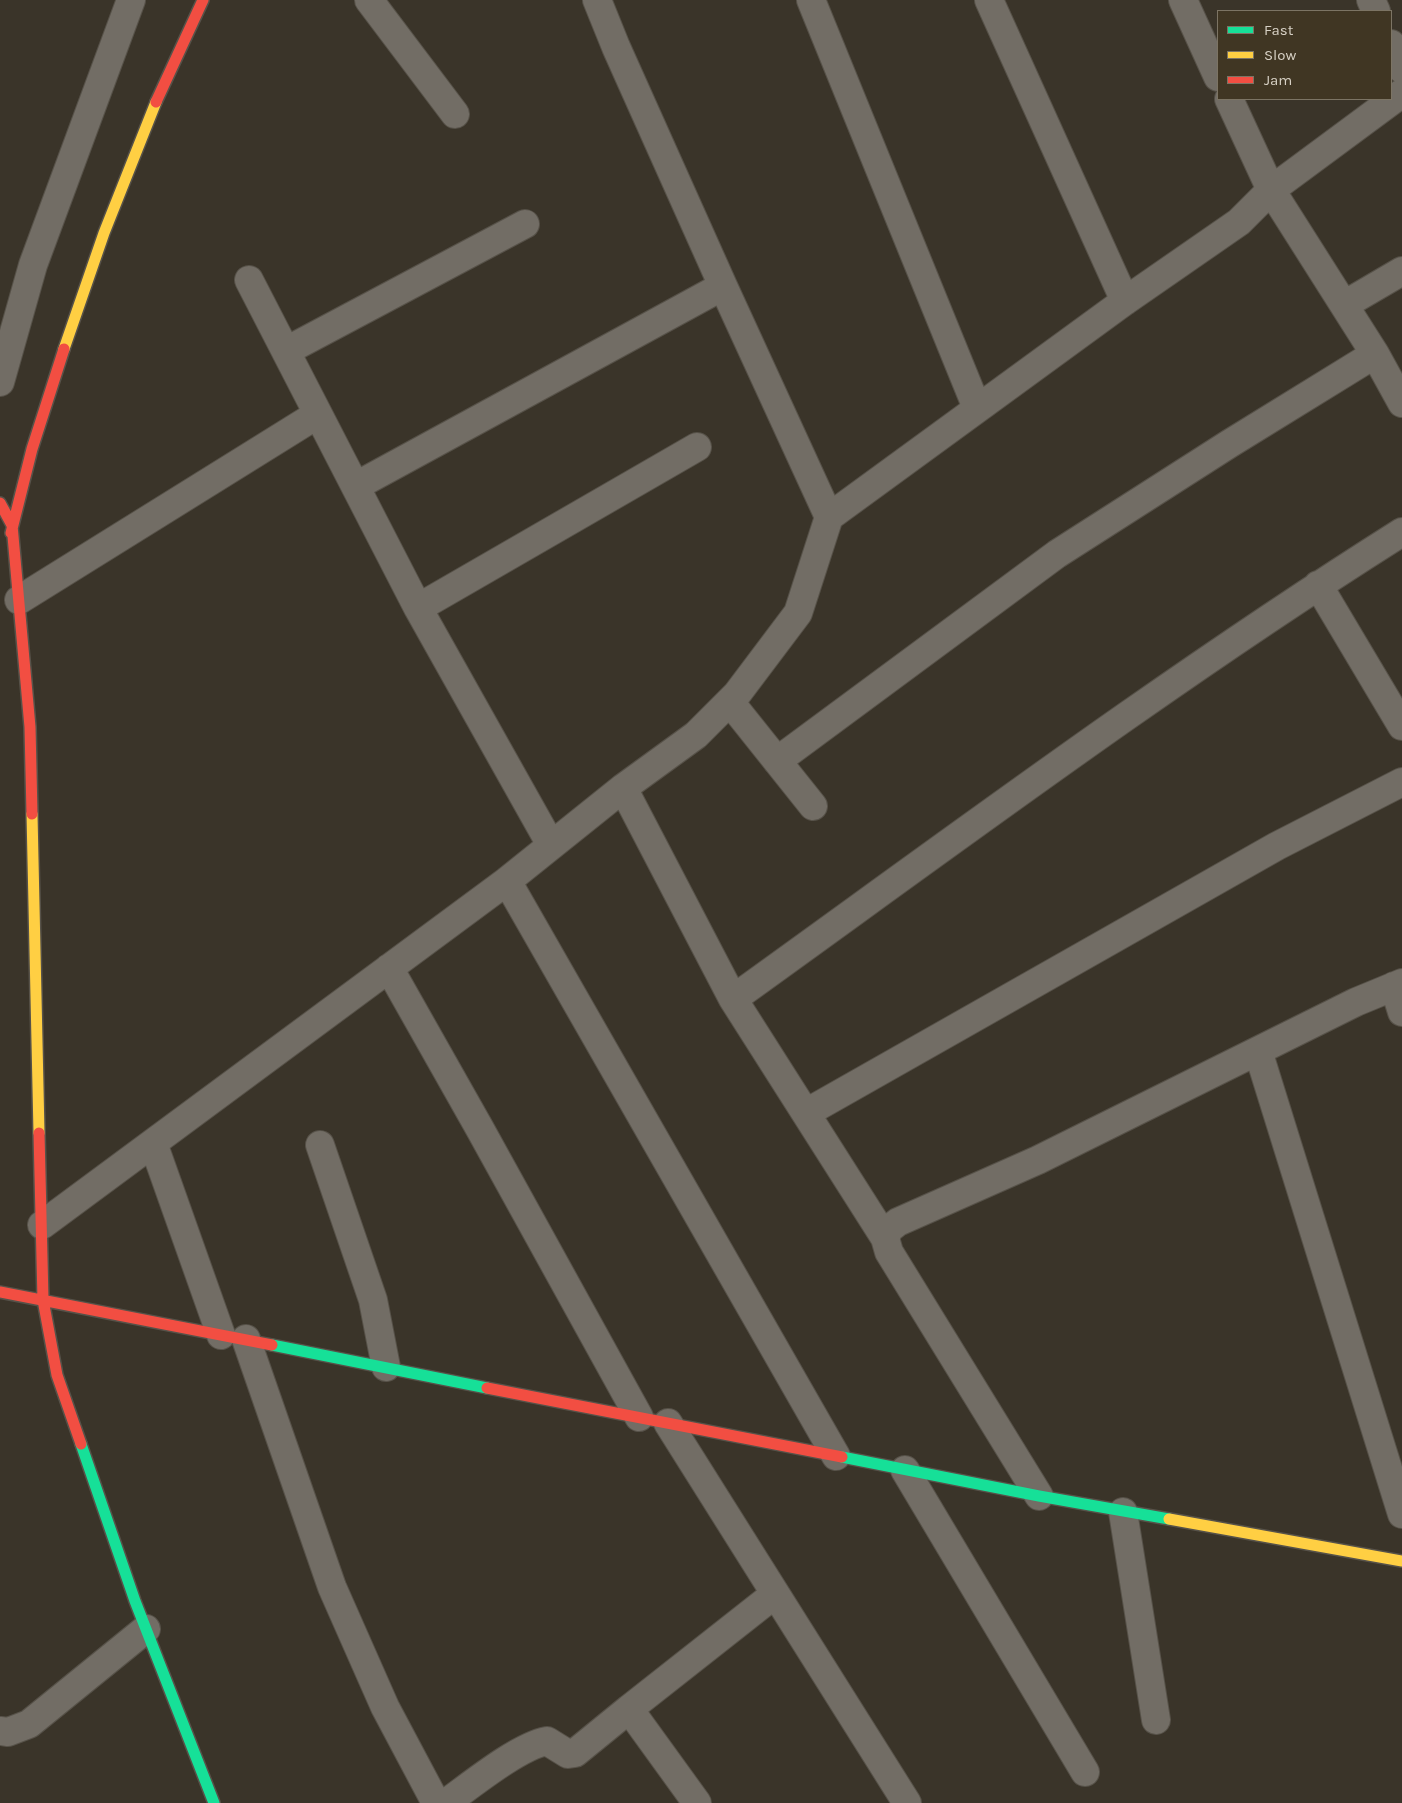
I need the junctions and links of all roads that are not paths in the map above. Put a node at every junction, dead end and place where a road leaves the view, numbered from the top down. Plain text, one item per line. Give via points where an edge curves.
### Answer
1 (131, 0) edge
2 (203, 0) edge
3 (369, 0) edge
4 (597, 0) edge
5 (811, 0) edge
6 (989, 0) edge
7 (1183, 0) edge
8 (1392, 46) edge
9 (1402, 69) edge
10 (1217, 74) edge
11 (1402, 93) edge
12 (1229, 100) edge
13 (455, 114) dead end
14 (1271, 190) junction
15 (525, 224) dead end
16 (1402, 271) edge
17 (249, 280) dead end
18 (723, 286) junction
19 (1125, 301) junction
20 (1344, 305) junction
21 (286, 351) junction
22 (1375, 354) junction
23 (0, 382) edge
24 (1402, 403) edge
25 (977, 408) junction
26 (318, 414) junction
27 (697, 447) dead end
28 (356, 486) junction
29 (0, 503) edge
30 (829, 517) junction
31 (12, 525) junction
32 (1402, 532) edge
33 (4, 564) dead end
34 (1318, 585) junction
35 (19, 600) junction
36 (418, 608) junction
37 (730, 702) junction
38 (1402, 726) edge
39 (777, 761) junction
40 (1402, 782) edge
41 (623, 788) junction
42 (813, 806) dead end
43 (551, 845) junction
44 (507, 881) junction
45 (389, 968) junction
46 (1398, 984) edge
47 (733, 999) junction
48 (1402, 1012) edge
49 (1258, 1050) junction
50 (806, 1114) junction
51 (153, 1142) junction
52 (320, 1145) dead end
53 (42, 1225) junction
54 (885, 1238) junction
55 (0, 1292) edge
56 (43, 1300) junction
57 (234, 1337) junction
58 (386, 1367) junction
59 (639, 1417) junction
60 (668, 1423) junction
61 (836, 1456) junction
62 (905, 1470) junction
63 (1039, 1496) junction
64 (1124, 1512) junction
65 (1402, 1514) edge
66 (1402, 1561) edge
67 (775, 1594) junction
68 (146, 1629) junction
69 (629, 1709) junction
70 (1156, 1720) dead end
71 (0, 1731) edge
72 (1085, 1772) dead end
73 (475, 1795) edge
74 (214, 1803) edge
75 (436, 1803) edge
76 (446, 1803) edge
77 (697, 1803) edge
78 (908, 1803) edge

1 - 23 street via 33,265
2 - 31 street via 180,46 104,232 44,406
3 - 13 street
4 - 18 street
5 - 25 street
6 - 19 street
7 - 10 street
8 - 9 street
11 - 14 street
12 - 14 street
14 - 19 street via 1239,222
14 - 20 street
15 - 21 street
16 - 20 street
17 - 21 street
18 - 28 street
18 - 30 street
19 - 25 street
20 - 22 street
21 - 26 street
22 - 24 street
22 - 39 street via 1057,554
25 - 30 street
26 - 28 street
26 - 35 street
27 - 36 street
28 - 36 street
29 - 31 street
30 - 37 street via 798,613
31 - 33 street
31 - 35 street
32 - 34 street
34 - 38 street
34 - 47 street via 1190,672
35 - 53 street via 30,727
36 - 43 street
37 - 39 street
37 - 41 street via 696,735
39 - 42 street
40 - 50 street via 1278,846
41 - 43 street
41 - 47 street
43 - 44 street
44 - 45 street
44 - 61 street
45 - 51 street
45 - 59 street
46 - 48 street
46 - 49 street
47 - 50 street
49 - 54 street via 1038,1160 898,1222 889,1228
49 - 65 street
50 - 54 street
51 - 53 street
51 - 57 street
52 - 58 street via 373,1300
53 - 56 street
54 - 63 street via 889,1252
55 - 56 street
56 - 57 street
56 - 68 street via 57,1375
57 - 58 street
57 - 75 street via 332,1587 385,1707
58 - 59 street
59 - 60 street
60 - 61 street
60 - 67 street
61 - 62 street
62 - 63 street
62 - 72 street
63 - 64 street
64 - 66 street
64 - 70 street
67 - 69 street
67 - 78 street
68 - 71 street via 29,1724 8,1732
68 - 74 street
69 - 73 street via 575,1753 568,1754 547,1742 523,1750
69 - 77 street
73 - 76 street

